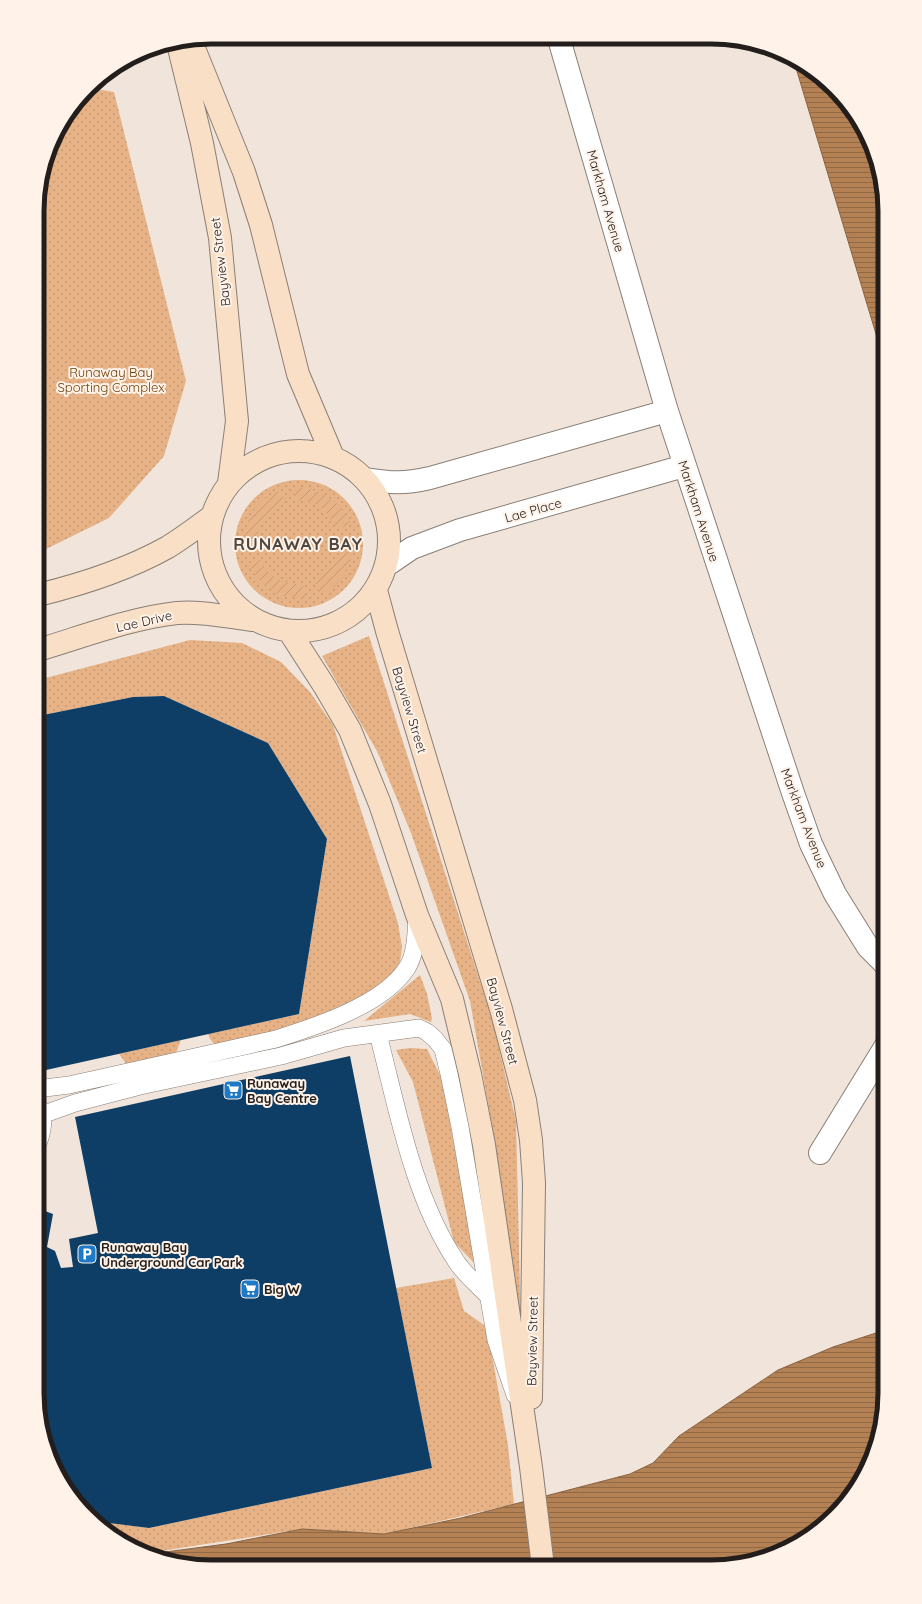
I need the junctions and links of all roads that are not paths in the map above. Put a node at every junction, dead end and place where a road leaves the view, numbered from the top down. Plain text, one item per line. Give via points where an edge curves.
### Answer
1 (560, 44) edge
2 (192, 45) edge
3 (179, 47) edge
4 (666, 411) junction
5 (333, 457) junction
6 (684, 466) junction
7 (365, 479) junction
8 (229, 483) junction
9 (211, 517) junction
10 (387, 566) junction
11 (376, 590) junction
12 (44, 593) edge
13 (253, 620) junction
14 (289, 631) junction
15 (44, 648) edge
16 (417, 915) junction
17 (878, 957) edge
18 (378, 1034) junction
19 (878, 1058) edge
20 (44, 1088) edge
21 (44, 1110) edge
22 (820, 1153) dead end
23 (489, 1297) junction
24 (523, 1418) junction
25 (531, 1467) junction
26 (542, 1560) edge

1 - 4 street, Markham Avenue
2 - 5 main road via 244,172 263,233 298,374
3 - 8 main road, Bayview Street via 202,143 220,238 236,408 235,443
4 - 6 street, Markham Avenue
4 - 7 street via 430,478 395,483
5 - 7 main road via 350,466
5 - 8 main road via 311,452 288,451 266,457 246,467
6 - 10 street, Lae Place via 447,535 412,548
6 - 17 street, Markham Avenue via 811,844 835,894 868,946
7 - 10 main road via 379,498 388,519 390,543
8 - 9 main road via 218,499
9 - 12 main road via 168,547 142,560 94,580
9 - 13 main road via 208,547 214,576 230,601
10 - 11 main road
11 - 14 main road via 360,609 338,623 314,630
11 - 25 main road, Bayview Street via 501,1009 525,1100 534,1183
13 - 14 main road via 270,628
13 - 15 main road, Lae Drive via 178,613 143,618
14 - 16 main road, Bayview Street via 350,730 380,804
16 - 20 lane via 414,945 408,967 381,994 349,1012 276,1039 69,1085
16 - 24 main road, Bayview Street via 452,999 470,1074 484,1145
18 - 21 lane via 344,1038 281,1056 140,1086
18 - 23 lane via 414,1173 436,1226 456,1262
18 - 23 lane via 419,1028 435,1039 443,1050 460,1127
19 - 22 street
23 - 24 lane via 496,1340
24 - 25 main road, Bayview Street
25 - 26 main road, Bayview Street

